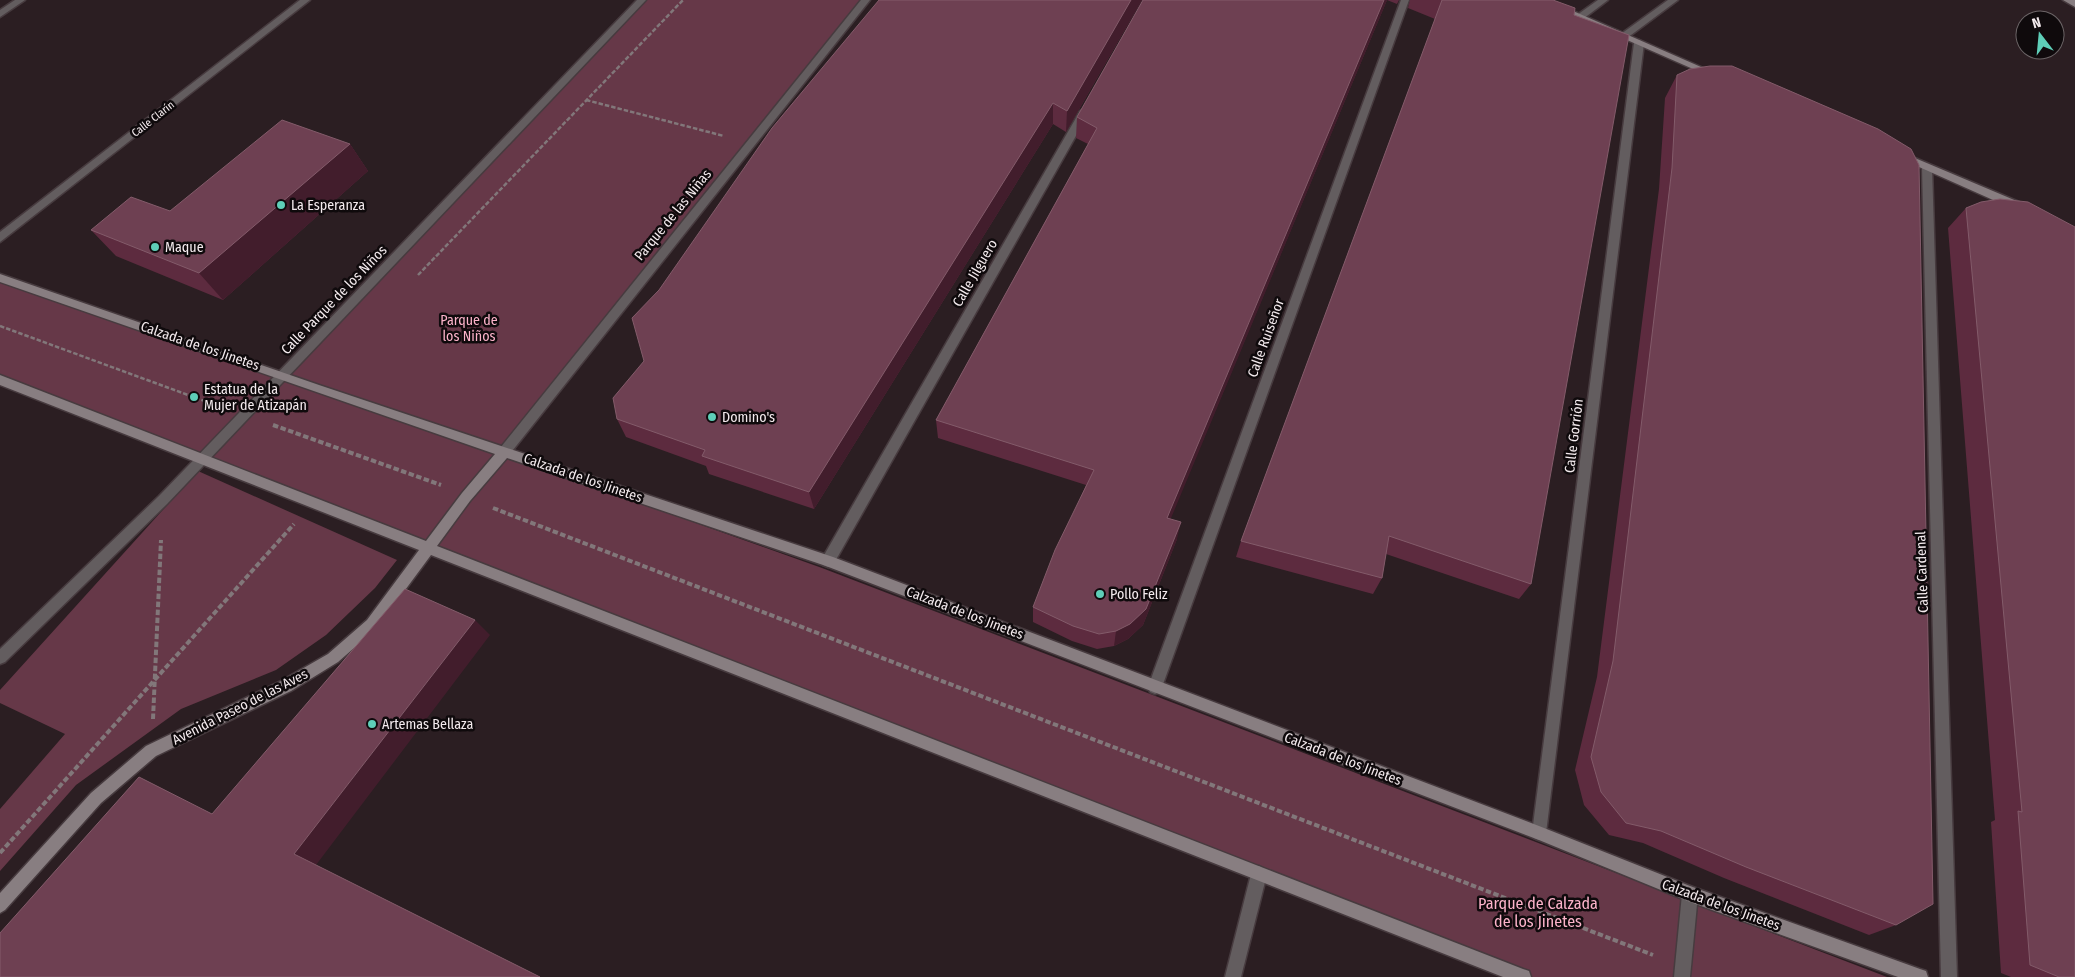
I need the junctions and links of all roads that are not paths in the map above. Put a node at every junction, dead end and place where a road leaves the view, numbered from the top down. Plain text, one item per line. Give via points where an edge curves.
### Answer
1 (21, 0) edge
2 (306, 0) edge
3 (642, 0) edge
4 (866, 0) edge
5 (1405, 0) edge
6 (1540, 0) edge
7 (1604, 0) edge
8 (1674, 0) edge
9 (2067, 0) edge
10 (2075, 4) edge
11 (0, 14) edge
12 (1580, 17) junction
13 (1624, 36) junction
14 (1639, 43) junction
15 (1720, 78) edge
16 (1089, 104) edge
17 (1891, 151) edge
18 (1927, 167) junction
19 (2022, 209) edge
20 (0, 238) edge
21 (0, 278) edge
22 (284, 375) junction
23 (0, 380) edge
24 (505, 451) junction
25 (202, 460) junction
26 (428, 548) junction
27 (828, 560) junction
28 (0, 658) edge
29 (1155, 687) junction
30 (1539, 834) junction
31 (1259, 874) junction
32 (1690, 894) junction
33 (0, 905) edge
34 (1683, 972) edge
35 (1233, 977) edge
36 (1523, 977) edge
37 (1920, 977) edge
38 (1949, 977) edge

1 - 11 street
2 - 20 street, Calle Clarín
3 - 22 street, Calle Parque de los Niños
4 - 24 street, Parque de las Niñas
5 - 29 street, Calle Ruiseñor
6 - 12 main road
7 - 12 street
8 - 13 street
9 - 10 main road
12 - 13 main road
13 - 14 main road
14 - 15 main road
14 - 30 street, Calle Gorrión
16 - 27 street, Calle Jilguero
17 - 18 main road
18 - 19 main road
18 - 38 street, Calle Cardenal
21 - 22 main road, Calzada de los Jinetes
22 - 24 main road, Calzada de los Jinetes
22 - 25 street, Calle Parque de los Niños
23 - 25 main road
24 - 26 main road, Avenida Paseo de las Aves via 466,496
24 - 27 main road, Calzada de los Jinetes
25 - 26 main road
25 - 28 street, Calle Parque de los Niños
26 - 31 main road
26 - 33 main road, Avenida Paseo de las Aves via 372,624 333,658 286,686 151,751 96,798
27 - 29 main road, Calzada de los Jinetes
29 - 30 main road, Calzada de los Jinetes
30 - 32 main road, Calzada de los Jinetes
31 - 35 street
31 - 36 main road
32 - 34 street
32 - 37 main road, Calzada de los Jinetes

